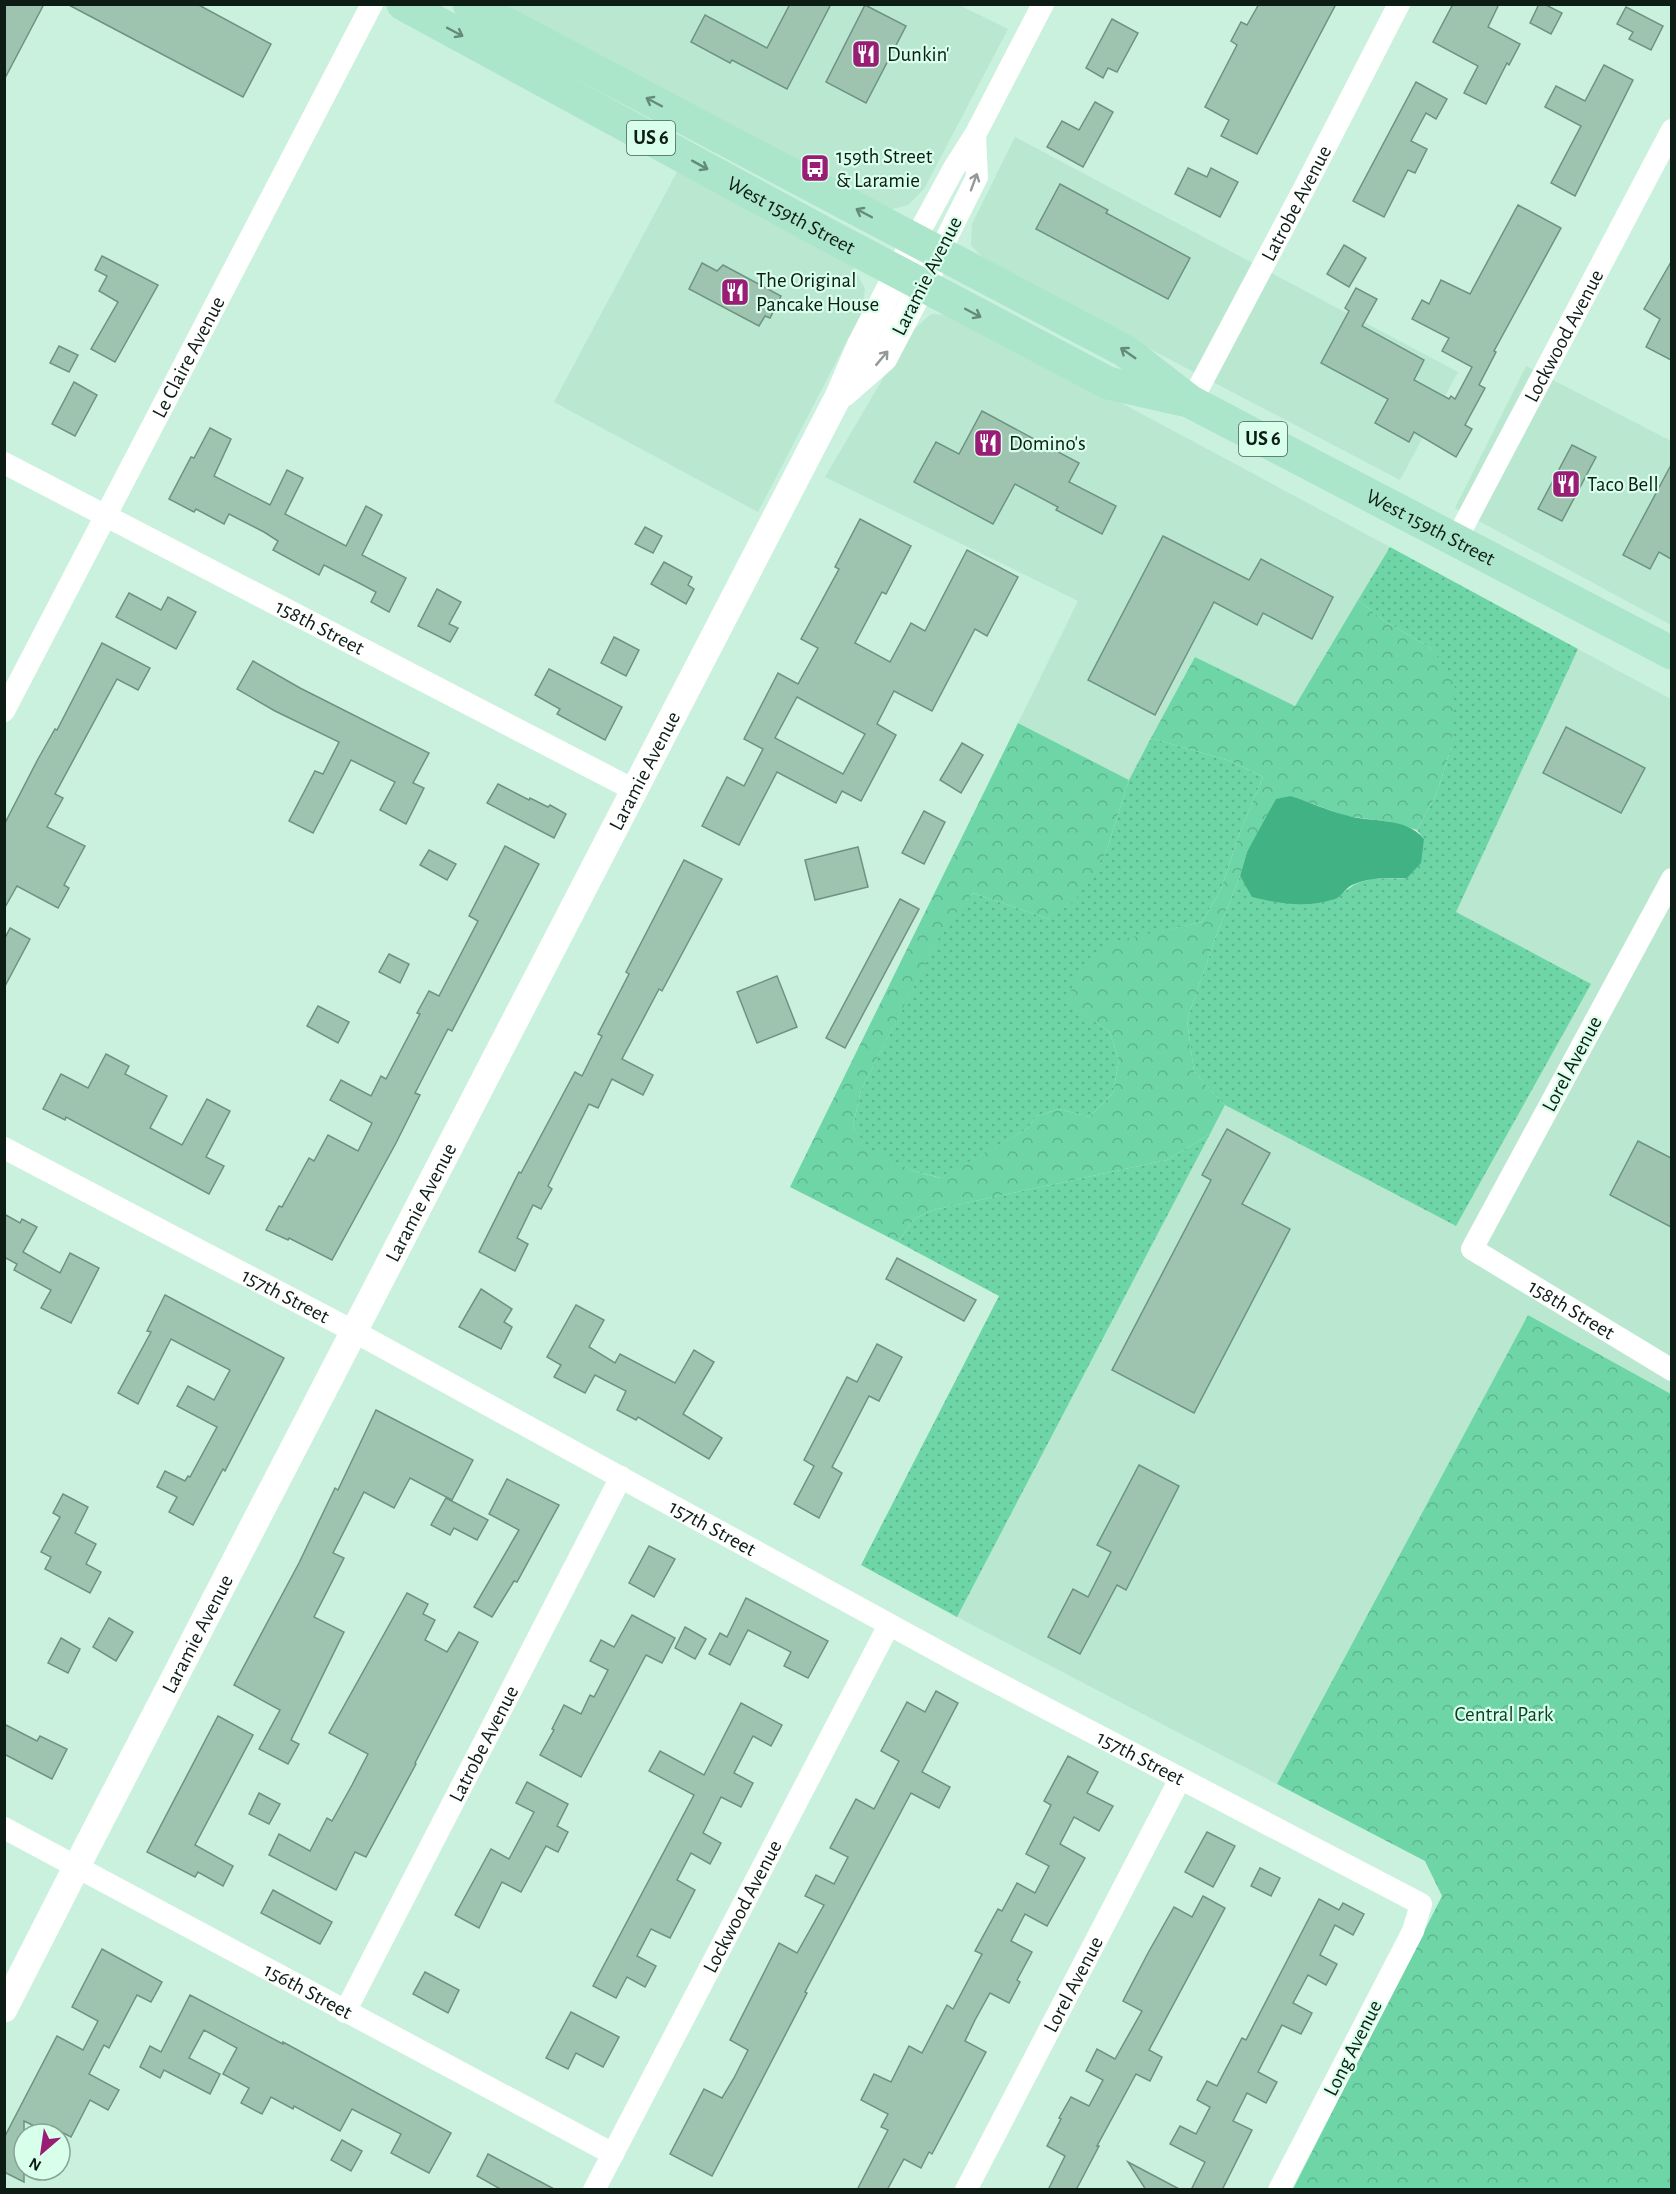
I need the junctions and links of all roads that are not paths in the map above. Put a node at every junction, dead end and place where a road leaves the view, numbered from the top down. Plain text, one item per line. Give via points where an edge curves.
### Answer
1 (372, 4) edge
2 (403, 4) edge
3 (469, 4) edge
4 (1043, 4) edge
5 (1399, 4) edge
6 (1671, 130) edge
7 (927, 246) junction
8 (910, 279) junction
9 (1191, 402) junction
10 (4, 463) edge
11 (106, 517) junction
12 (1456, 540) junction
13 (1671, 653) edge
14 (4, 711) edge
15 (634, 790) junction
16 (1671, 879) edge
17 (4, 1148) edge
18 (1472, 1249) joint
19 (355, 1332) junction
20 (1671, 1370) edge
21 (621, 1478) junction
22 (889, 1625) junction
23 (1180, 1779) junction
24 (4, 1828) edge
25 (77, 1866) junction
26 (1421, 1904) joint
27 (4, 2009) edge
28 (345, 2012) junction
29 (613, 2154) junction
30 (594, 2190) edge
31 (966, 2190) edge
32 (1279, 2190) edge

1 - 11 street, Le Claire Avenue
2 -> 8 main road, West 159th Street / US 6
7 -> 3 main road, West 159th Street / US 6
4 - 7 street, Laramie Avenue via 954,168
5 - 9 street, Latrobe Avenue
6 - 12 street, Lockwood Avenue
7 - 8 street, Laramie Avenue
9 -> 7 main road, West 159th Street / US 6 via 1125,351
8 -> 9 main road, West 159th Street / US 6 via 1108,383
8 - 15 street, Laramie Avenue via 860,346 838,397
9 - 12 main road, West 159th Street / US 6
10 - 11 street, 158th Street
11 - 14 street, Le Claire Avenue
11 - 15 street, 158th Street
12 - 13 main road, West 159th Street / US 6
15 - 19 street, Laramie Avenue
16 - 18 street, Lorel Avenue
17 - 19 street, 157th Street
18 - 20 street, 158th Street
19 - 21 street, 157th Street
19 - 25 street, Laramie Avenue
21 - 22 street, 157th Street
21 - 28 street, Latrobe Avenue
22 - 23 street, 157th Street
22 - 29 street, Lockwood Avenue
23 - 26 street, 157th Street
23 - 31 street, Lorel Avenue
24 - 25 street, 156th Street
25 - 27 street, Laramie Avenue
25 - 28 street, 156th Street
26 - 32 street, Long Avenue via 1413,1931
28 - 29 street, 156th Street
29 - 30 street, Lockwood Avenue

